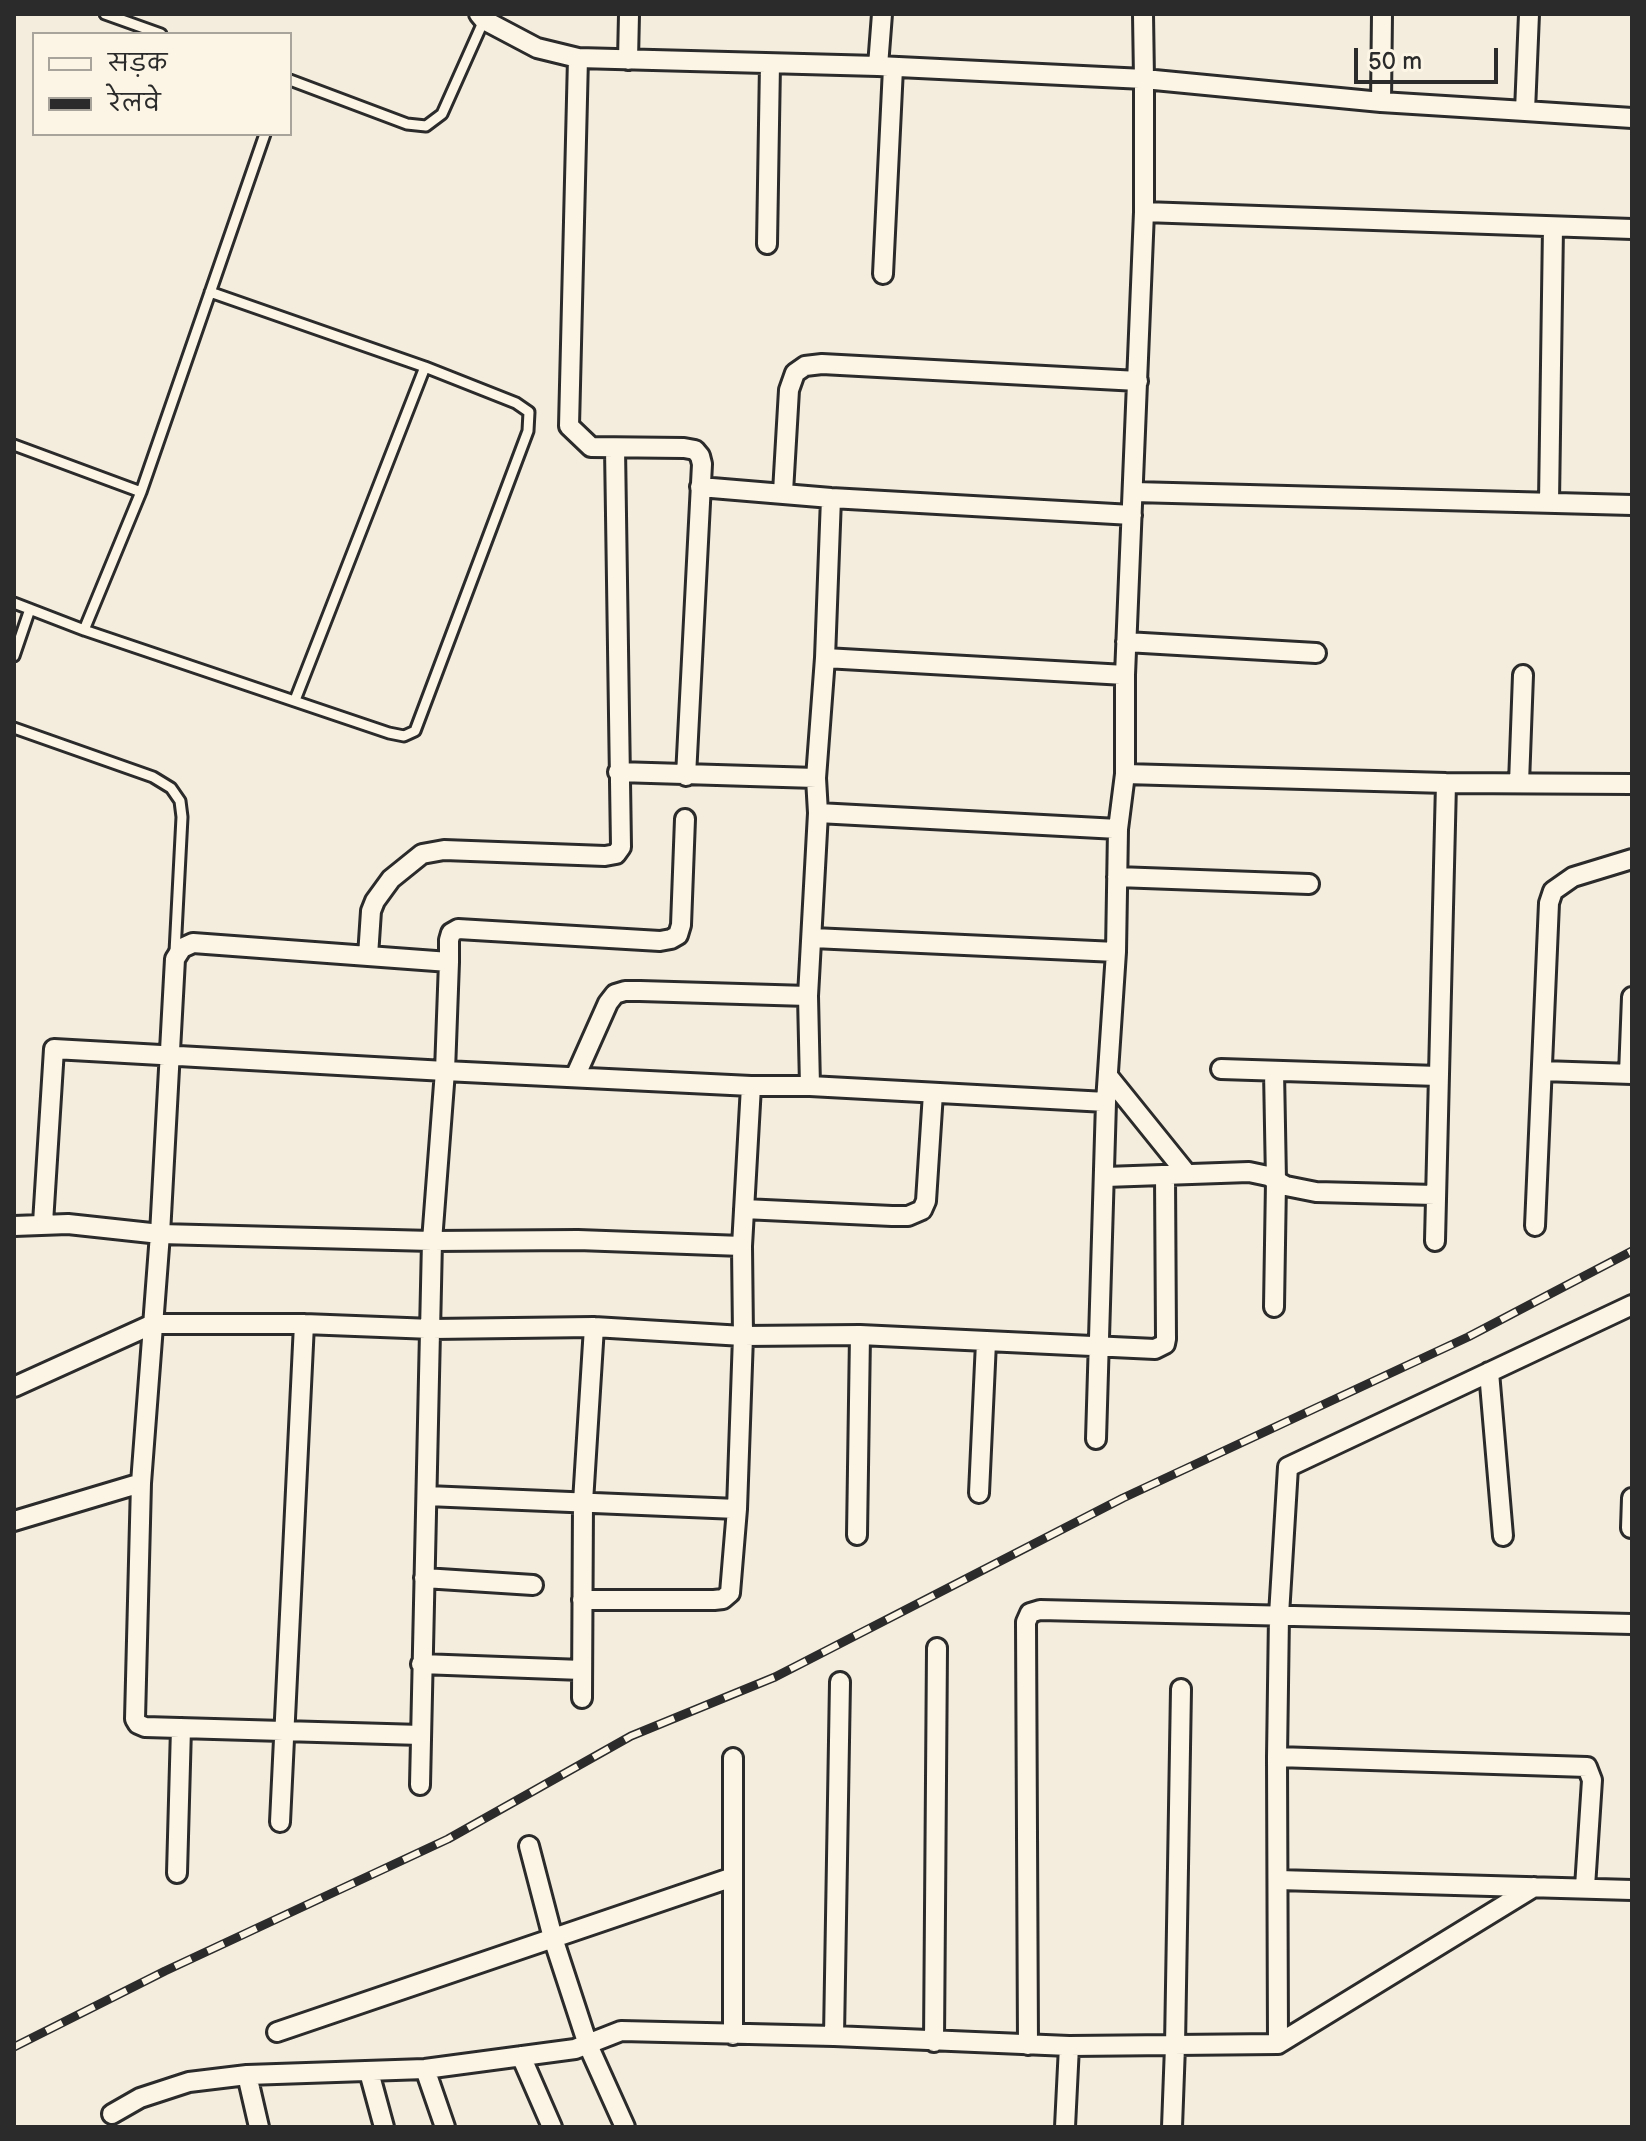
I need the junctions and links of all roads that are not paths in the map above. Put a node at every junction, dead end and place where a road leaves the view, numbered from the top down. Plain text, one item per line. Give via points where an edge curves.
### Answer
1 (105, 14) edge
2 (629, 14) edge
3 (882, 14) edge
4 (1143, 14) edge
5 (1382, 14) edge
6 (1529, 14) edge
7 (482, 17) edge
8 (155, 32) edge
9 (578, 58) junction
10 (628, 60) junction
11 (770, 64) junction
12 (886, 67) junction
13 (1144, 79) junction
14 (292, 81) edge
15 (1381, 102) junction
16 (1525, 111) junction
17 (1632, 118) edge
18 (264, 136) edge
19 (1144, 212) junction
20 (1553, 227) junction
21 (1632, 229) edge
22 (767, 244) dead end
23 (883, 274) dead end
24 (210, 292) junction
25 (425, 367) junction
26 (1138, 381) junction
27 (14, 445) edge
28 (615, 448) junction
29 (700, 487) junction
30 (141, 492) junction
31 (783, 492) junction
32 (1134, 492) junction
33 (831, 498) junction
34 (1549, 502) junction
35 (1632, 505) edge
36 (1132, 515) junction
37 (14, 603) edge
38 (30, 609) junction
39 (84, 630) junction
40 (1126, 642) junction
41 (1316, 653) dead end
42 (14, 656) edge
43 (825, 658) junction
44 (1125, 675) junction
45 (1523, 675) dead end
46 (295, 700) junction
47 (14, 728) edge
48 (618, 772) junction
49 (1125, 774) junction
50 (686, 776) junction
51 (816, 778) junction
52 (1446, 783) junction
53 (1519, 783) junction
54 (1632, 784) edge
55 (818, 813) junction
56 (685, 819) dead end
57 (1118, 829) junction
58 (1632, 859) edge
59 (1117, 877) junction
60 (1309, 884) dead end
61 (813, 938) junction
62 (1116, 952) junction
63 (368, 956) junction
64 (175, 959) junction
65 (449, 962) junction
66 (808, 996) junction
67 (1632, 997) edge
68 (168, 1055) junction
69 (1221, 1069) dead end
70 (445, 1071) junction
71 (1274, 1071) junction
72 (1542, 1071) junction
73 (1630, 1074) edge
74 (1108, 1076) junction
75 (1438, 1076) junction
76 (575, 1077) junction
77 (751, 1086) junction
78 (810, 1086) junction
79 (933, 1093) junction
80 (1106, 1102) junction
81 (1187, 1174) junction
82 (1165, 1175) junction
83 (1105, 1177) junction
84 (1276, 1181) junction
85 (1435, 1195) junction
86 (744, 1209) junction
87 (43, 1223) junction
88 (14, 1226) edge
89 (1535, 1226) dead end
90 (160, 1234) junction
91 (432, 1241) junction
92 (1435, 1241) dead end
93 (742, 1246) junction
94 (1632, 1305) edge
95 (1274, 1307) dead end
96 (153, 1324) junction
97 (304, 1324) junction
98 (594, 1327) junction
99 (432, 1329) junction
100 (860, 1335) junction
101 (743, 1336) junction
102 (986, 1342) junction
103 (1097, 1346) junction
104 (1489, 1372) junction
105 (14, 1387) edge
106 (1096, 1439) dead end
107 (141, 1483) junction
108 (979, 1493) dead end
109 (427, 1496) junction
110 (1632, 1498) edge
111 (583, 1502) junction
112 (737, 1509) junction
113 (14, 1521) edge
114 (1631, 1528) edge
115 (857, 1535) dead end
116 (1503, 1536) dead end
117 (424, 1578) junction
118 (533, 1585) dead end
119 (582, 1600) junction
120 (1279, 1615) junction
121 (1632, 1624) edge
122 (937, 1648) dead end
123 (421, 1664) junction
124 (582, 1670) junction
125 (840, 1682) dead end
126 (1181, 1689) dead end
127 (582, 1698) dead end
128 (181, 1728) junction
129 (284, 1731) junction
130 (421, 1735) junction
131 (1277, 1757) junction
132 (733, 1758) dead end
133 (420, 1785) dead end
134 (280, 1822) dead end
135 (529, 1846) dead end
136 (177, 1873) dead end
137 (733, 1877) junction
138 (1278, 1880) junction
139 (1534, 1887) junction
140 (1585, 1887) junction
141 (1632, 1890) edge
142 (553, 1938) junction
143 (277, 2032) dead end
144 (733, 2035) junction
145 (834, 2036) junction
146 (934, 2042) junction
147 (1278, 2044) junction
148 (588, 2045) junction
149 (1028, 2045) junction
150 (1069, 2046) junction
151 (1175, 2046) junction
152 (521, 2056) junction
153 (425, 2069) junction
154 (369, 2072) junction
155 (247, 2075) junction
156 (112, 2114) dead end
157 (259, 2127) edge
158 (384, 2127) edge
159 (445, 2127) edge
160 (552, 2127) edge
161 (625, 2127) edge
162 (1065, 2127) edge
163 (1172, 2127) edge

1 - 8 lane
2 - 10 street
3 - 12 street
4 - 13 street
5 - 15 street
6 - 16 street
7 - 9 street via 537,48
7 - 14 lane via 442,114 426,126 407,124
9 - 10 street
9 - 28 street via 569,426 591,447
10 - 11 street
11 - 12 street
11 - 22 street
12 - 13 street
12 - 23 street
13 - 15 street
13 - 19 street
15 - 16 street
16 - 17 street
18 - 24 lane
19 - 20 street
19 - 26 street
20 - 21 street
20 - 34 street
24 - 25 lane
24 - 30 lane
25 - 46 lane
25 - 46 lane via 516,403 529,412 530,422 419,723 404,736
26 - 31 street via 805,366 795,373 789,390
26 - 32 street
27 - 30 lane
28 - 29 street via 695,450 702,464
28 - 48 street
29 - 31 street
29 - 50 street
30 - 39 lane
31 - 33 street
32 - 34 street
32 - 36 street
33 - 36 street
33 - 43 street
34 - 35 street
36 - 40 street
37 - 38 lane
38 - 39 lane
38 - 42 lane
39 - 46 lane
40 - 41 street
40 - 44 street
43 - 44 street
43 - 51 street
44 - 49 street
45 - 53 street
47 - 64 lane via 171,788 182,817
48 - 50 street
48 - 63 street via 622,839 616,854 422,854 391,879 375,901
49 - 52 street
49 - 57 street
50 - 51 street
51 - 55 street
52 - 53 street
52 - 75 street
53 - 54 street
55 - 57 street
55 - 61 street
56 - 65 street via 678,935 660,941 458,929 449,940
57 - 59 street
58 - 72 street via 1573,877 1553,891
59 - 60 street
59 - 62 street
61 - 62 street
61 - 66 street
62 - 74 street
63 - 64 street via 193,943
63 - 65 street
64 - 68 street
65 - 70 street
66 - 76 street via 615,994
66 - 78 street
67 - 73 street
68 - 70 street
68 - 87 street via 54,1049
68 - 90 street
69 - 71 street
70 - 76 street
70 - 91 street
71 - 75 street
71 - 84 street
72 - 73 street
72 - 89 street
74 - 80 street
74 - 81 street
75 - 85 street
76 - 77 street
77 - 78 street
77 - 86 street
78 - 79 street
79 - 80 street
79 - 86 street via 922,1210 892,1216
80 - 83 street
81 - 82 street
81 - 84 street via 1249,1172
82 - 83 street
82 - 103 street via 1165,1344 1155,1349
83 - 103 street
84 - 85 street via 1301,1191
84 - 95 street
85 - 92 street
86 - 93 street
87 - 88 street
87 - 90 street
90 - 91 street
90 - 96 street
91 - 93 street
91 - 99 street
93 - 101 street
94 - 104 street
96 - 97 street
96 - 105 street
96 - 107 street
97 - 99 street
97 - 129 street
98 - 99 street
98 - 101 street
98 - 111 street
99 - 109 street
100 - 101 street
100 - 102 street
100 - 115 street
101 - 112 street
102 - 103 street
102 - 108 street
103 - 106 street
104 - 116 street
104 - 120 street via 1288,1467
107 - 113 street
107 - 128 street via 135,1719 145,1727
109 - 111 street
109 - 117 street
110 - 114 street
111 - 112 street
111 - 119 street
112 - 119 street via 732,1583 723,1599
117 - 118 street
117 - 123 street
119 - 124 street
120 - 121 street
120 - 131 street
120 - 149 street via 1030,1613
122 - 146 street
123 - 124 street
123 - 130 street
124 - 127 street
125 - 145 street
126 - 151 street
128 - 129 street
128 - 136 street
129 - 130 street
129 - 134 street
130 - 133 street
131 - 138 street
131 - 140 street via 1587,1767 1592,1780
132 - 137 street
135 - 142 street
137 - 142 street
137 - 144 street
138 - 139 street
138 - 147 street
139 - 140 street
139 - 147 street
140 - 141 street
142 - 143 street
142 - 148 street
144 - 145 street
144 - 148 street via 621,2031
145 - 146 street
146 - 149 street
147 - 151 street
148 - 152 street
148 - 161 street
149 - 150 street
150 - 151 street
150 - 162 street
151 - 163 street
152 - 153 street
152 - 160 street
153 - 154 street
153 - 159 street
154 - 155 street
154 - 158 street
155 - 156 street via 189,2082 140,2098
155 - 157 street

